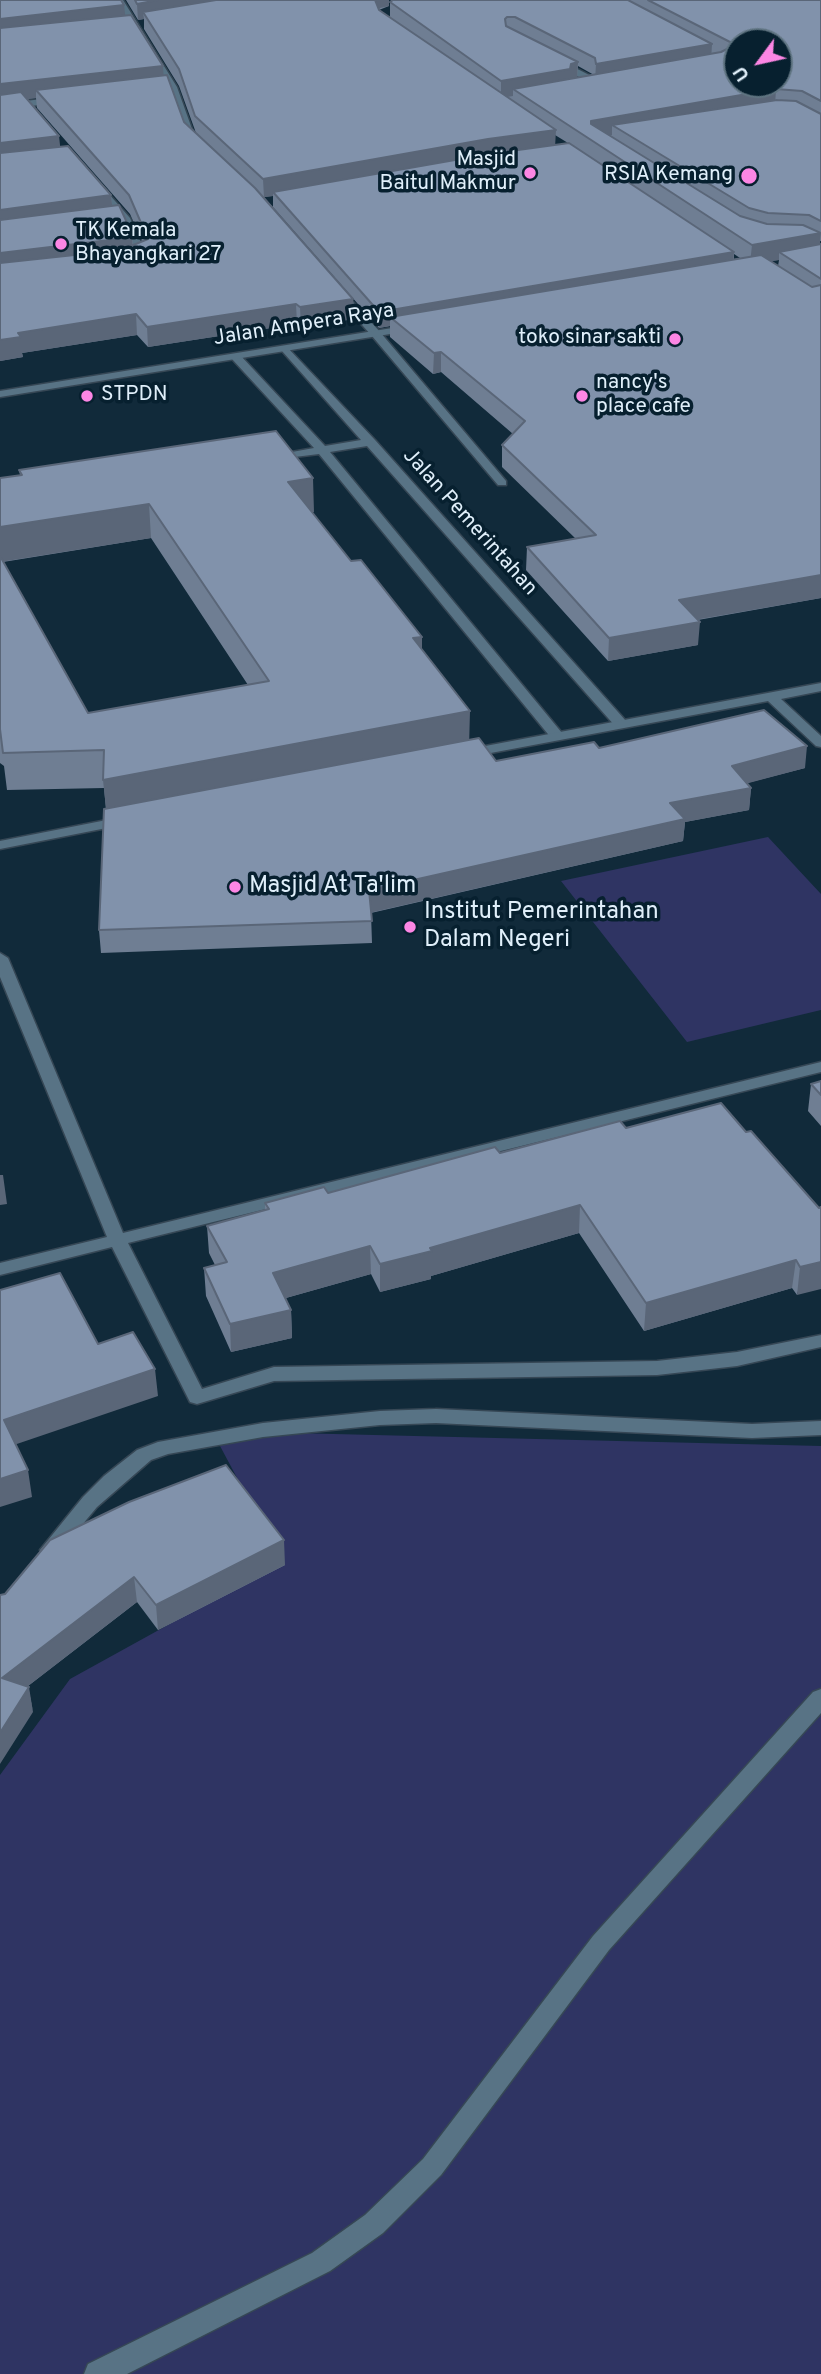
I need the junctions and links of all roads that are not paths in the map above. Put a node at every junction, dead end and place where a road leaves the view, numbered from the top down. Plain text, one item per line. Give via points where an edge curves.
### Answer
1 (119, 0) edge
2 (147, 24) edge
3 (132, 29) junction
4 (544, 55) edge
5 (593, 88) edge
6 (67, 99) edge
7 (26, 104) junction
8 (0, 107) edge
9 (34, 113) edge
10 (200, 148) edge
11 (90, 178) edge
12 (125, 218) junction
13 (113, 219) edge
14 (122, 264) edge
15 (332, 284) edge
16 (428, 326) edge
17 (376, 334) junction
18 (286, 349) junction
19 (236, 357) junction
20 (0, 394) edge
21 (371, 442) junction
22 (323, 451) junction
23 (259, 461) edge
24 (502, 483) dead end
25 (821, 687) edge
26 (771, 697) junction
27 (621, 724) junction
28 (557, 736) junction
29 (821, 743) edge
30 (447, 758) edge
31 (135, 818) edge
32 (0, 845) edge
33 (0, 958) edge
34 (821, 1067) edge
35 (118, 1241) junction
36 (0, 1269) edge
37 (821, 1341) edge
38 (821, 1428) edge
39 (35, 1569) edge
40 (821, 1698) edge
41 (98, 2374) edge

1 - 3 street
2 - 3 street
3 - 10 street
4 - 5 street via 590,79 565,90
6 - 7 street
7 - 8 street
7 - 9 street
11 - 12 street
12 - 13 street
12 - 14 street via 142,256
15 - 17 street
16 - 17 street, Jalan Ampera Raya
17 - 18 street, Jalan Ampera Raya
17 - 24 street
18 - 19 street, Jalan Ampera Raya
18 - 21 street, Jalan Pemerintahan
19 - 20 street, Jalan Ampera Raya
19 - 22 street
21 - 22 street
21 - 27 street, Jalan Pemerintahan
22 - 23 street
22 - 28 street
25 - 26 street
26 - 27 street
26 - 29 street
27 - 28 street
28 - 30 street
31 - 32 street
33 - 35 street
34 - 35 street
35 - 36 street
35 - 37 street via 197,1397 274,1374 657,1368 737,1359
38 - 39 street via 752,1431 422,1416 263,1430 165,1447 144,1455 111,1481
40 - 41 street via 601,1943 432,2167 374,2224 321,2262

